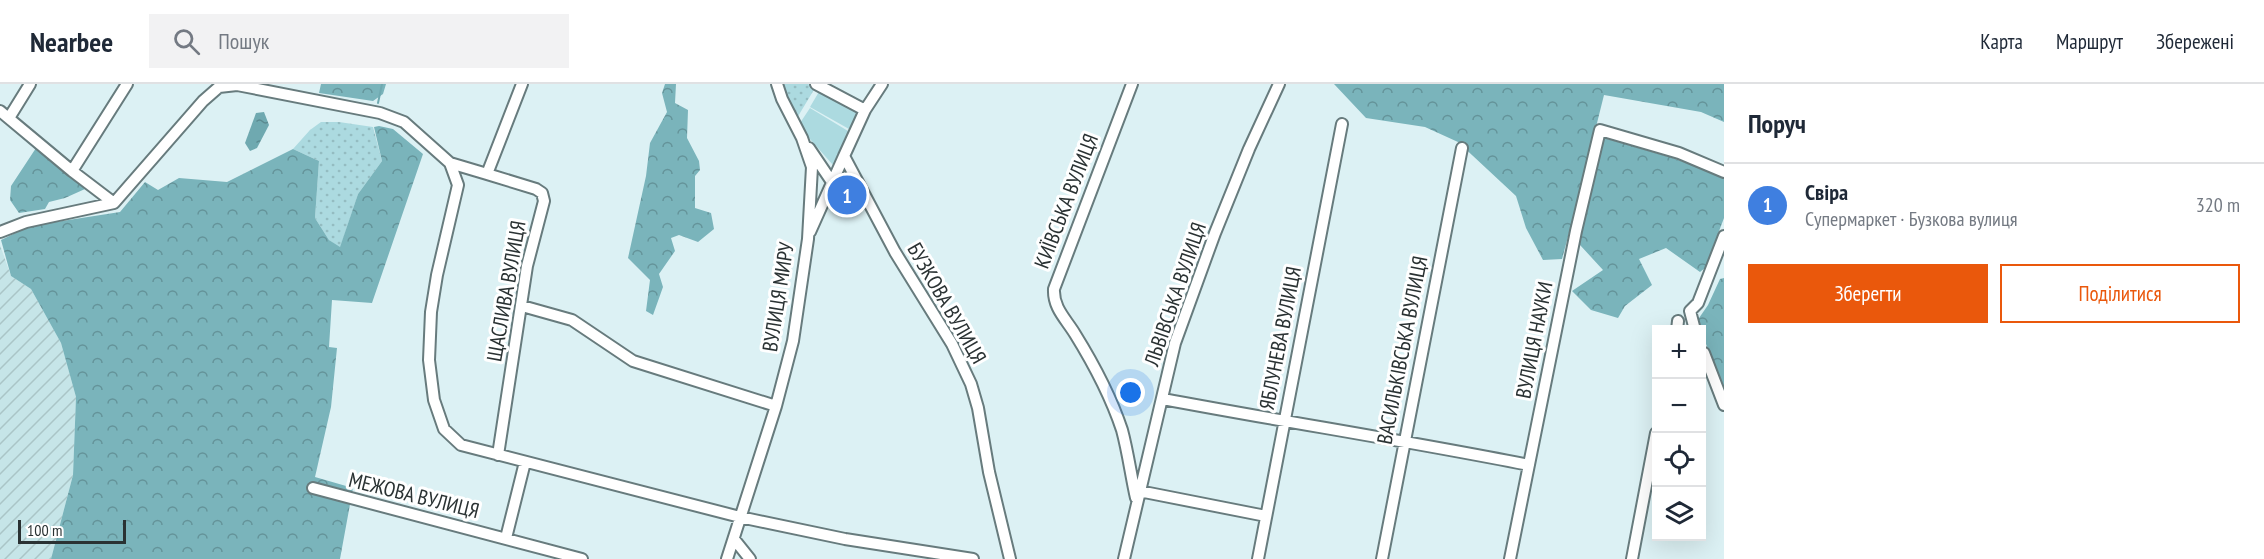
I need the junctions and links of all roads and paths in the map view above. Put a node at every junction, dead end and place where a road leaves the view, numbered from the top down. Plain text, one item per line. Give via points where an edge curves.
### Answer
1 (30, 84) edge
2 (127, 84) edge
3 (522, 84) edge
4 (777, 84) edge
5 (816, 84) edge
6 (882, 84) edge
7 (1132, 84) edge
8 (1279, 84) edge
9 (237, 85) edge
10 (255, 85) edge
11 (865, 110) junction
12 (0, 111) edge
13 (9, 118) junction
14 (1342, 124) dead end
15 (802, 138) junction
16 (1462, 148) dead end
17 (844, 156) junction
18 (450, 163) junction
19 (72, 171) junction
20 (1724, 172) edge
21 (487, 174) junction
22 (832, 182) junction
23 (857, 183) junction
24 (114, 203) junction
25 (0, 232) edge
26 (1724, 236) edge
27 (807, 239) junction
28 (1721, 253) edge
29 (522, 306) junction
30 (1694, 325) edge
31 (1706, 360) edge
32 (1163, 399) junction
33 (1724, 405) edge
34 (776, 406) junction
35 (1283, 421) junction
36 (1404, 440) junction
37 (498, 454) junction
38 (1652, 454) edge
39 (525, 462) junction
40 (1529, 465) junction
41 (313, 488) dead end
42 (1138, 496) junction
43 (1266, 516) junction
44 (740, 517) junction
45 (506, 538) junction
46 (734, 539) junction
47 (582, 559) edge
48 (727, 559) edge
49 (750, 559) edge
50 (966, 559) edge
51 (1010, 559) edge
52 (1124, 559) edge
53 (1258, 559) edge
54 (1382, 559) edge
55 (1510, 559) edge
56 (1632, 559) edge

1 - 13 street
2 - 19 street
3 - 21 street
4 - 15 street, ВУЛИЦЯ МИРУ
5 - 11 street
6 - 11 street
7 - 42 street, КИЇВСЬКА ВУЛИЦЯ via 1054,289 1056,306 1106,392 1122,430
8 - 32 street, ЛЬВІВСЬКА ВУЛИЦЯ via 1249,149 1183,321
9 - 10 street, ЩАСЛИВА ВУЛИЦЯ
9 - 24 street via 219,87 203,101
10 - 18 street, ЩАСЛИВА ВУЛИЦЯ via 404,122
11 - 17 street
12 - 13 street
13 - 19 street
14 - 35 street, ЯБЛУНЕВА ВУЛИЦЯ
15 - 22 street
15 - 27 street, ВУЛИЦЯ МИРУ via 812,167
16 - 36 street, ВАСИЛЬКІВСЬКА ВУЛИЦЯ
17 - 22 street
17 - 23 street, БУЗКОВА ВУЛИЦЯ
18 - 21 street, ЩАСЛИВА ВУЛИЦЯ
18 - 37 street via 458,185 431,312 429,360 434,400 444,429 461,445
19 - 24 street
20 - 40 street, ВУЛИЦЯ НАУКИ via 1679,153 1600,130
21 - 29 street, ЩАСЛИВА ВУЛИЦЯ via 542,193 544,201 527,266
22 - 23 street
22 - 27 street
23 - 51 street, БУЗКОВА ВУЛИЦЯ via 952,344 970,384
24 - 25 street via 26,222
26 - 28 street
27 - 34 street, ВУЛИЦЯ МИРУ via 793,341
28 - 30 street via 1698,303 1690,311
29 - 34 street via 572,320 633,361
29 - 37 street, ЩАСЛИВА ВУЛИЦЯ
31 - 33 street
32 - 35 street
32 - 42 street, ЛЬВІВСЬКА ВУЛИЦЯ
34 - 44 street, ВУЛИЦЯ МИРУ
35 - 36 street
35 - 43 street, ЯБЛУНЕВА ВУЛИЦЯ
36 - 40 street
36 - 54 street, ВАСИЛЬКІВСЬКА ВУЛИЦЯ
37 - 39 street
38 - 56 street
39 - 44 street
39 - 45 street
40 - 55 street, ВУЛИЦЯ НАУКИ
41 - 45 street, МЕЖОВА ВУЛИЦЯ
42 - 43 street
42 - 52 street, ЛЬВІВСЬКА ВУЛИЦЯ
43 - 53 street, ЯБЛУНЕВА ВУЛИЦЯ
44 - 46 street
44 - 50 street
45 - 47 street, МЕЖОВА ВУЛИЦЯ
46 - 48 street
46 - 49 street

